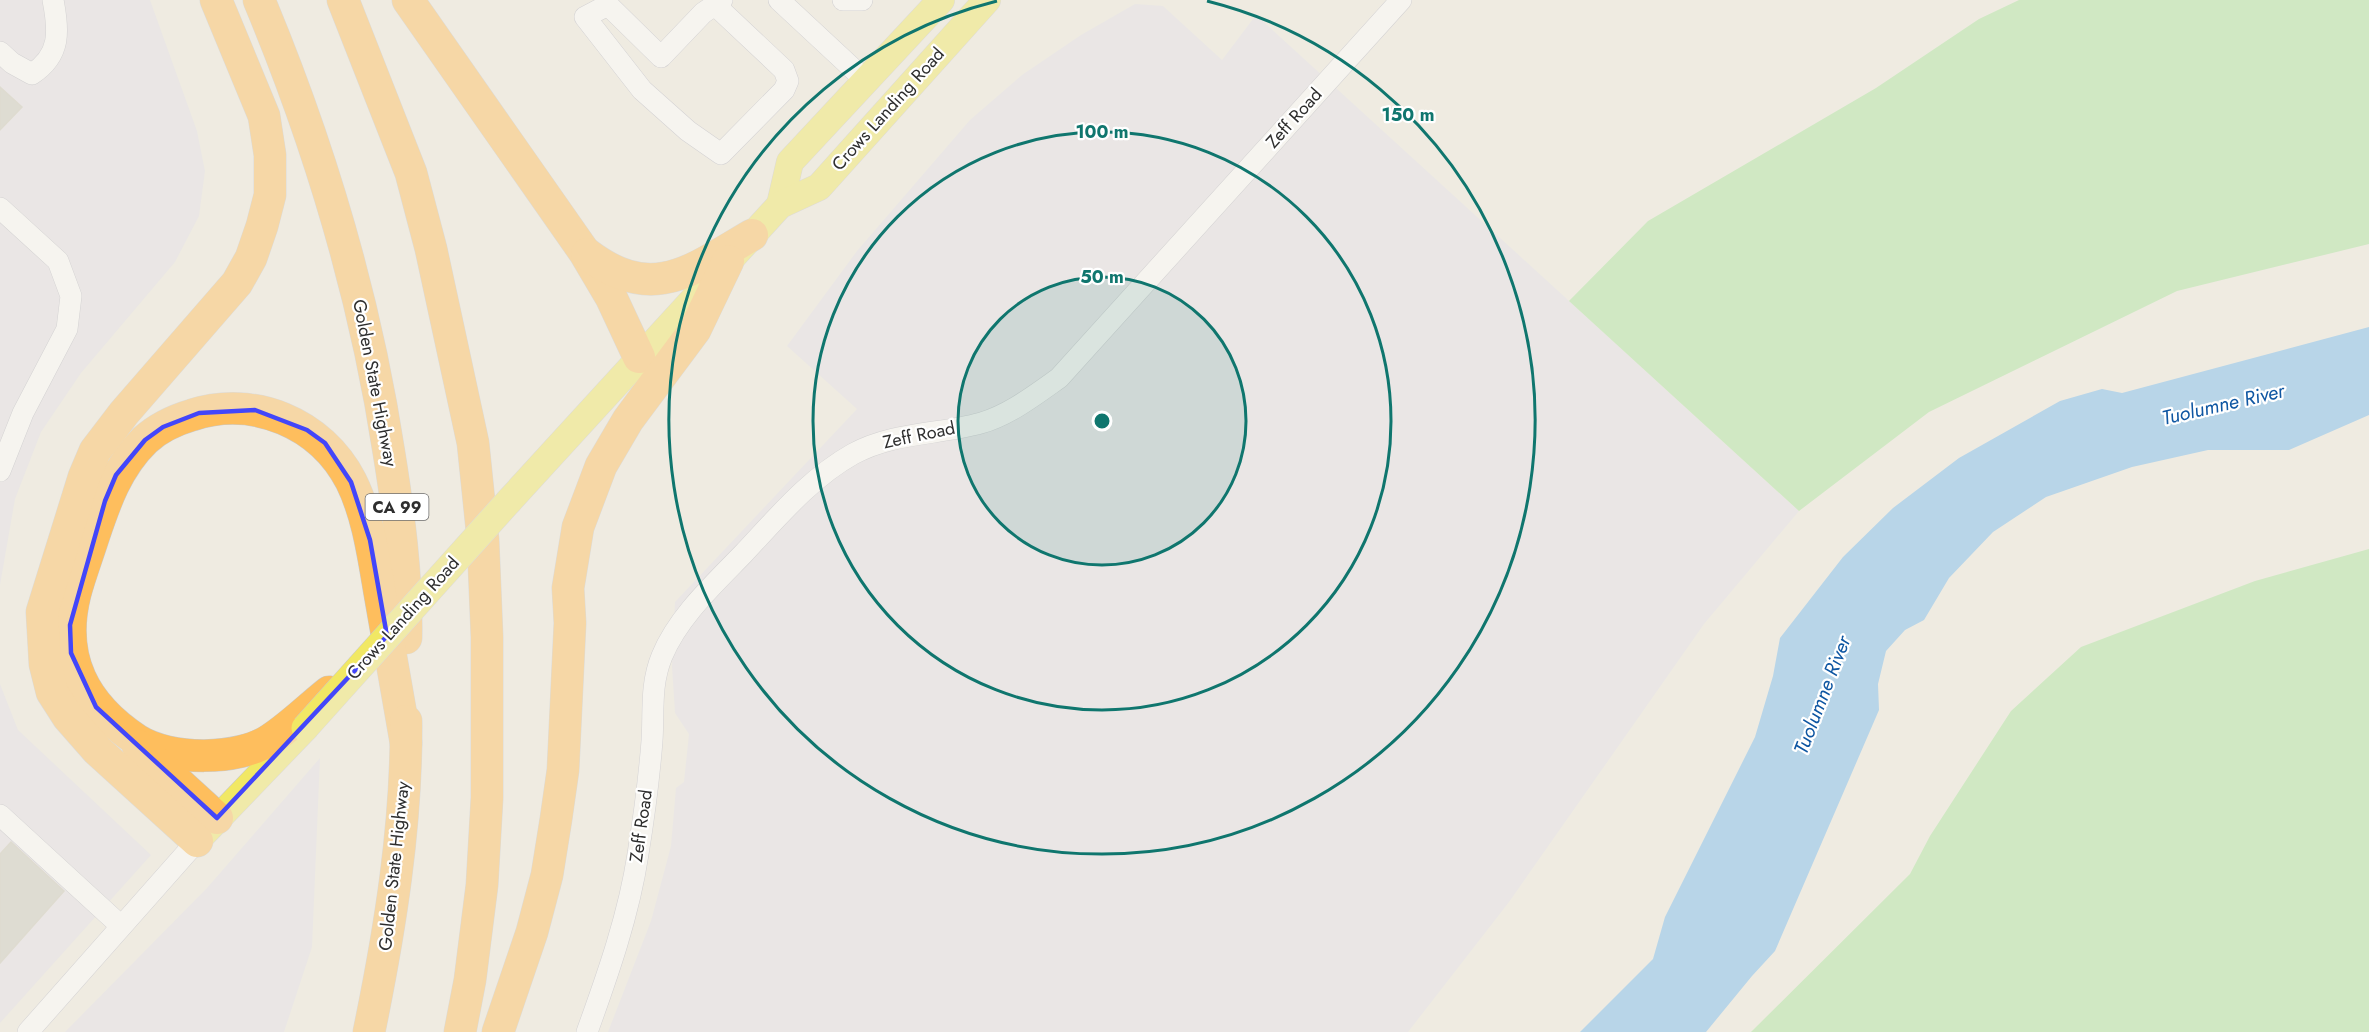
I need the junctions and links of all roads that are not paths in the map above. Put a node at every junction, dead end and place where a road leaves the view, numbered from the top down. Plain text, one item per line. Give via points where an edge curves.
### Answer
1 (53, 0) edge
2 (216, 0) edge
3 (259, 0) edge
4 (343, 0) edge
5 (408, 0) edge
6 (779, 0) edge
7 (843, 0) edge
8 (862, 0) edge
9 (941, 0) edge
10 (987, 0) edge
11 (1401, 0) edge
12 (718, 3) edge
13 (0, 52) edge
14 (865, 80) junction
15 (780, 206) junction
16 (0, 208) edge
17 (752, 235) junction
18 (585, 253) junction
19 (728, 261) junction
20 (639, 357) junction
21 (0, 471) edge
22 (352, 675) joint
23 (301, 722) junction
24 (119, 729) junction
25 (406, 742) junction
26 (0, 815) edge
27 (207, 830) junction
28 (121, 926) junction
29 (28, 1032) edge
30 (369, 1032) edge
31 (460, 1032) edge
32 (498, 1032) edge
33 (587, 1032) edge

1 - 13 street via 58,25 54,49 44,67 32,75
2 - 27 highway via 264,116 270,195 262,226 237,283 95,451 42,612 45,664 52,692 68,717 97,750
3 - 25 highway, Golden State Highway / CA 99 via 331,194 371,350 396,495 407,591
4 - 31 highway via 411,173 473,443 487,637 487,798 481,897
5 - 18 highway
6 - 14 street
7 - 8 street
9 - 14 main road, Crows Landing Road
10 - 15 main road, Crows Landing Road via 819,187
11 - 33 street, Zeff Road via 1059,378 1002,415 981,423 882,442 853,454 790,504 706,592 662,655 654,681 652,740 638,855 629,900
12 - 12 street via 703,13 661,57 608,5 585,17 642,90 720,154 784,90 788,81 784,70
14 - 15 main road, Crows Landing Road via 790,162
15 - 17 main road, Crows Landing Road
16 - 21 street via 58,261 71,296 67,330 23,413
17 - 18 highway via 687,273 669,278 623,275
17 - 19 main road, Crows Landing Road
18 - 20 highway
19 - 20 main road, Crows Landing Road
19 - 32 highway via 695,330 628,420 601,466 578,527 568,588 563,770 556,819 532,932
20 - 22 main road, Crows Landing Road, bridge
22 - 23 highway, bridge
23 - 24 highway via 249,751 200,756 170,753
23 - 27 main road
24 - 25 highway via 96,707 71,653 75,595 116,476 145,440 163,427 221,408 255,410 290,420 325,443 351,482 370,540
24 - 27 highway
25 - 30 highway, Golden State Highway / CA 99 via 393,895
26 - 28 street
27 - 28 street
28 - 29 street

